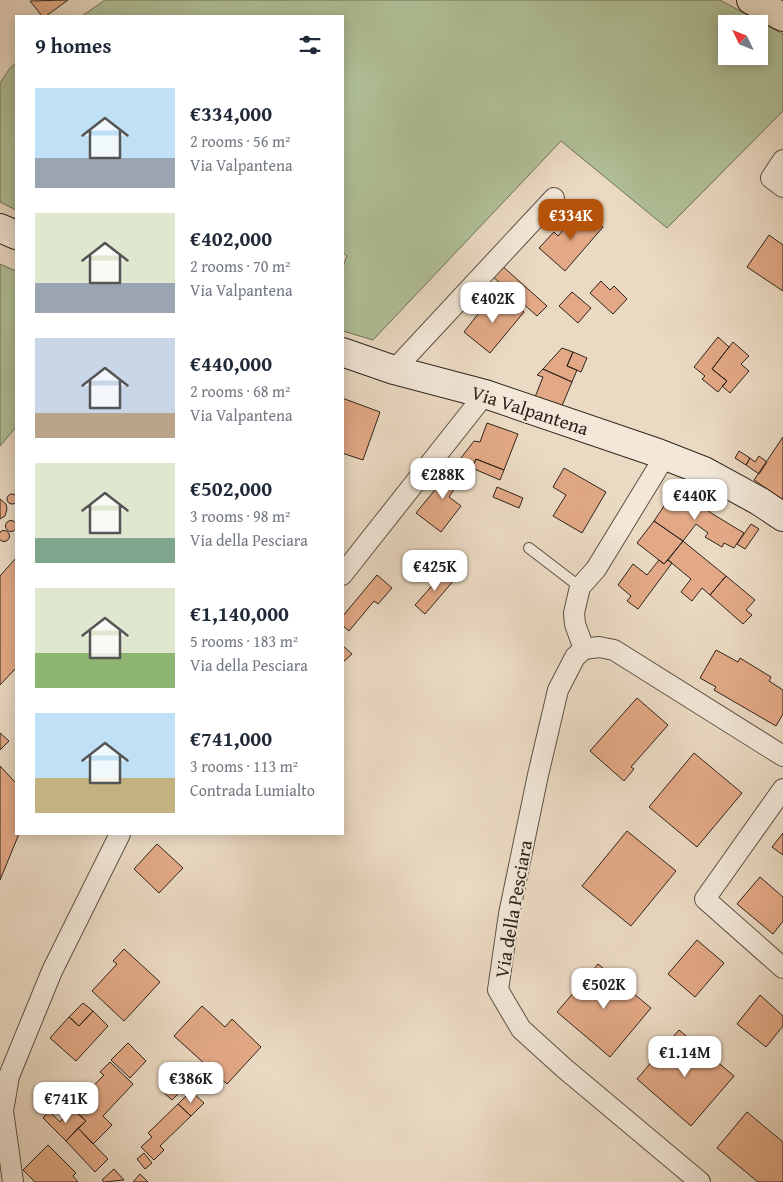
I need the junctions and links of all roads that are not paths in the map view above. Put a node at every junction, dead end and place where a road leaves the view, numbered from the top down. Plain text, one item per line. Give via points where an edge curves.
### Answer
1 (751, 0) edge
2 (783, 17) edge
3 (783, 160) edge
4 (783, 187) edge
5 (554, 198) dead end
6 (0, 228) edge
7 (15, 235) edge
8 (344, 353) edge
9 (394, 370) junction
10 (485, 394) junction
11 (665, 456) junction
12 (783, 517) edge
13 (528, 548) dead end
14 (344, 572) edge
15 (580, 587) junction
16 (584, 649) junction
17 (783, 756) edge
18 (783, 789) edge
19 (120, 835) edge
20 (783, 968) edge
21 (5, 1074) edge
22 (2, 1110) edge
23 (13, 1182) edge
24 (700, 1182) edge

1 - 2 highway
3 - 4 street via 771,178
5 - 9 street
6 - 7 street
8 - 9 street, Via Valpantena
9 - 10 street, Via Valpantena
10 - 11 street, Via Valpantena
10 - 14 street
11 - 12 street, Via Valpantena via 704,471
11 - 15 street via 596,569
13 - 15 lane
15 - 16 street via 574,613
16 - 17 street via 614,650
16 - 24 street, Via della Pesciara via 575,657 558,690 509,914 498,990 521,1028
18 - 20 street via 705,899
19 - 21 street
21 - 22 street
22 - 23 street

